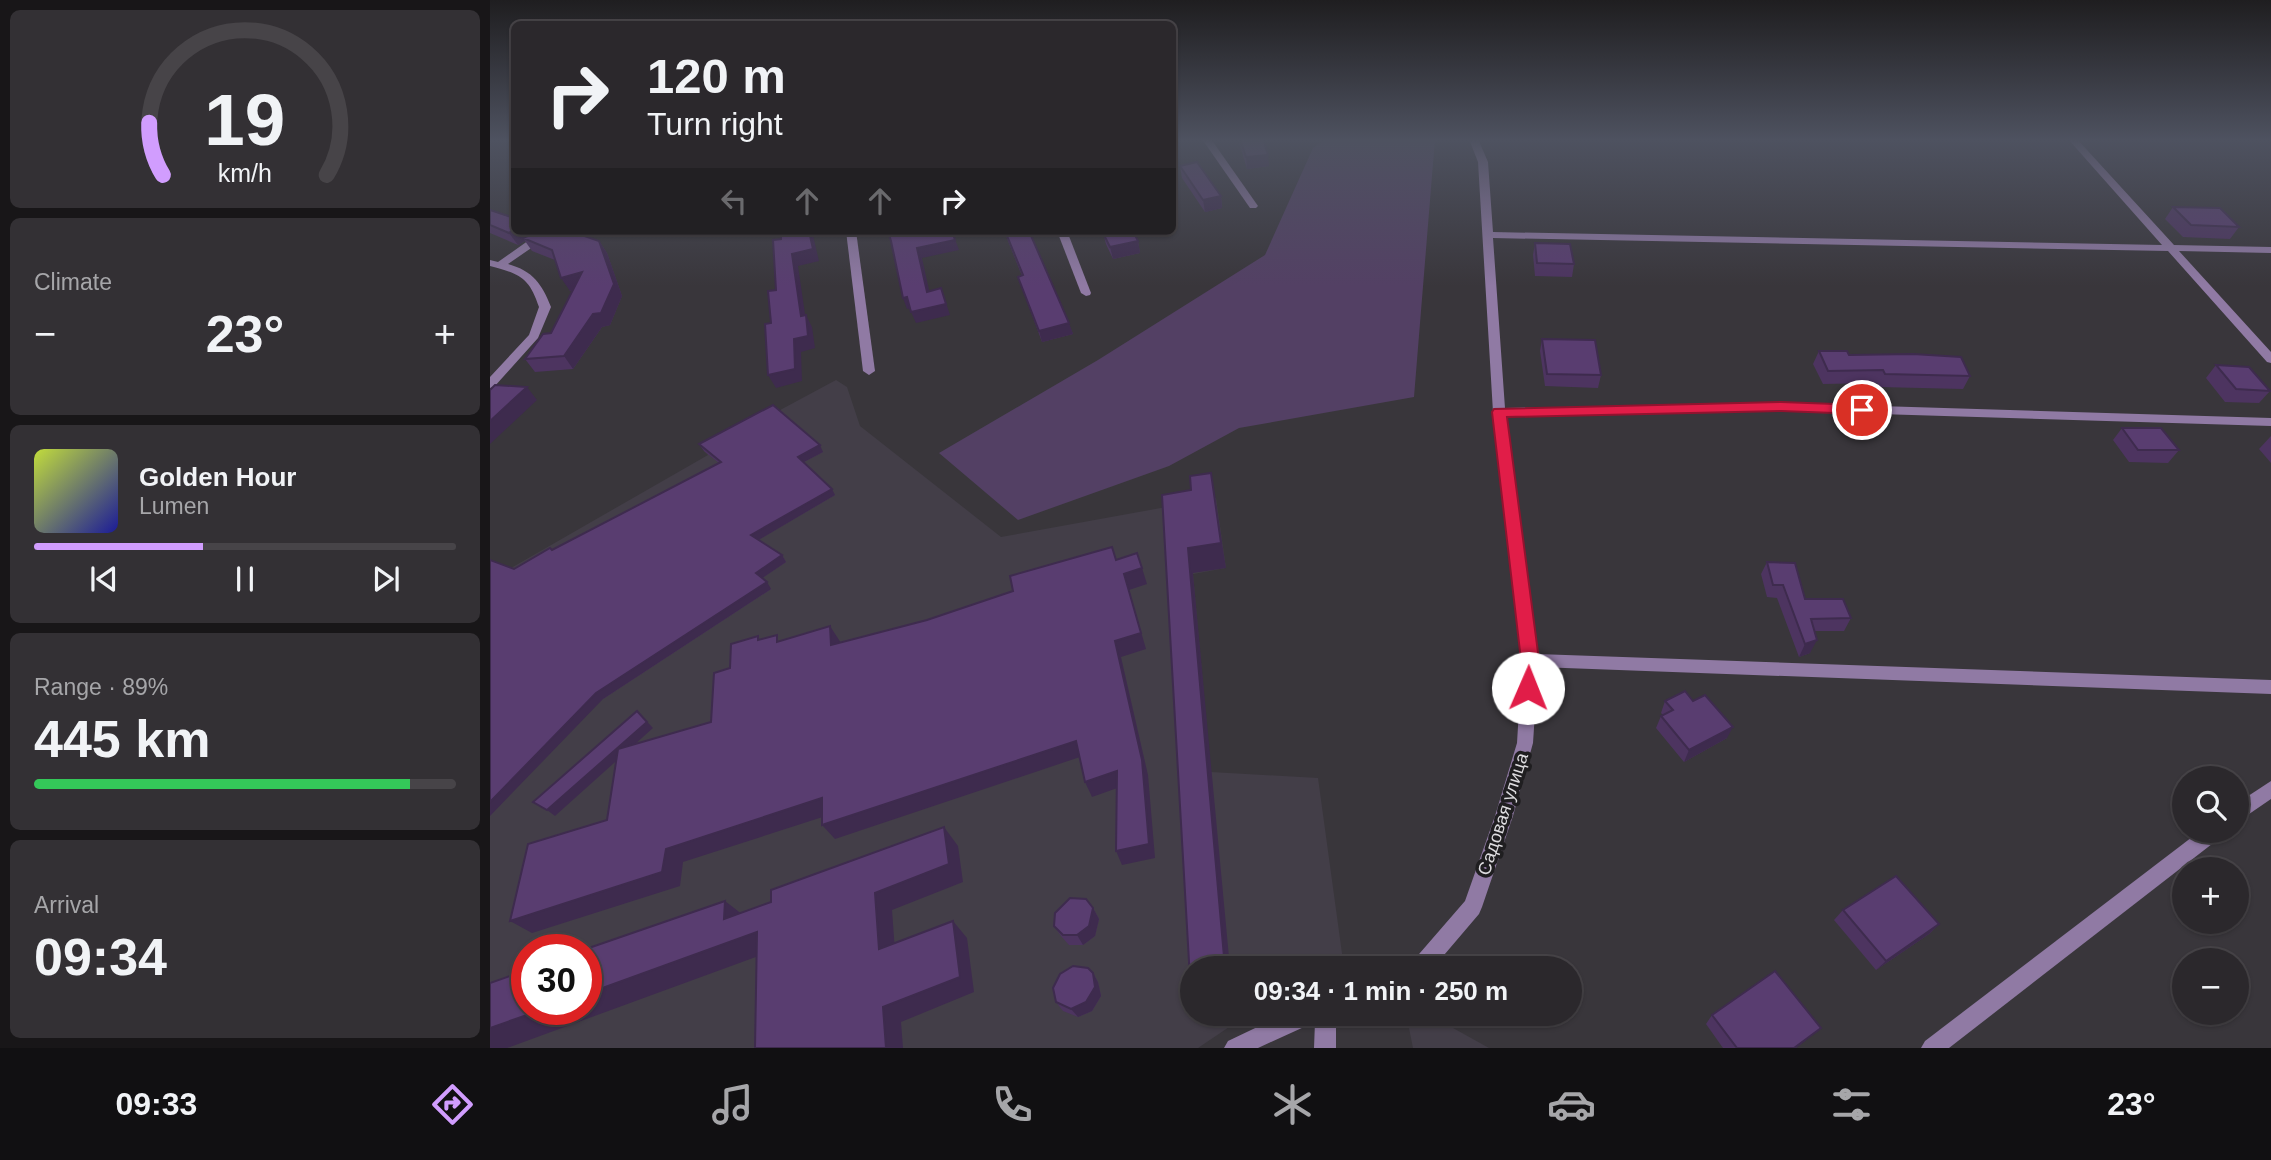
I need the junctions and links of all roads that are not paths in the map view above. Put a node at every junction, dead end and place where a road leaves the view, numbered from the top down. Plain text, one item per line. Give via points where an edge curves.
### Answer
1 (1240, 188) edge
2 (1484, 188) edge
3 (2117, 188) edge
4 (1253, 206) dead end
5 (550, 235) edge
6 (852, 235) edge
7 (1064, 235) edge
8 (1487, 235) junction
9 (2172, 247) junction
10 (2271, 250) edge
11 (495, 264) edge
12 (1086, 293) dead end
13 (2271, 359) edge
14 (869, 370) dead end
15 (490, 384) edge
16 (1499, 412) junction
17 (2271, 422) edge
18 (1530, 660) junction
19 (2271, 687) edge
20 (2271, 789) edge
21 (2249, 805) edge
22 (2199, 843) edge
23 (1430, 956) edge
24 (1283, 1026) edge
25 (1326, 1026) edge
26 (1235, 1048) edge
27 (1325, 1048) edge
28 (1932, 1048) edge

1 - 4 street
2 - 8 street, Садовая улица
3 - 9 street
5 - 11 street
6 - 14 street
7 - 12 street
8 - 9 street
8 - 16 street, Садовая улица
9 - 10 street
9 - 13 street
11 - 15 street via 526,273 538,285 545,307 534,336
16 - 17 street via 1781,407
16 - 18 street, Садовая улица
18 - 19 street
18 - 23 street, Садовая улица via 1525,743 1504,816 1472,907
20 - 21 street
22 - 28 street
24 - 26 street
25 - 27 street

